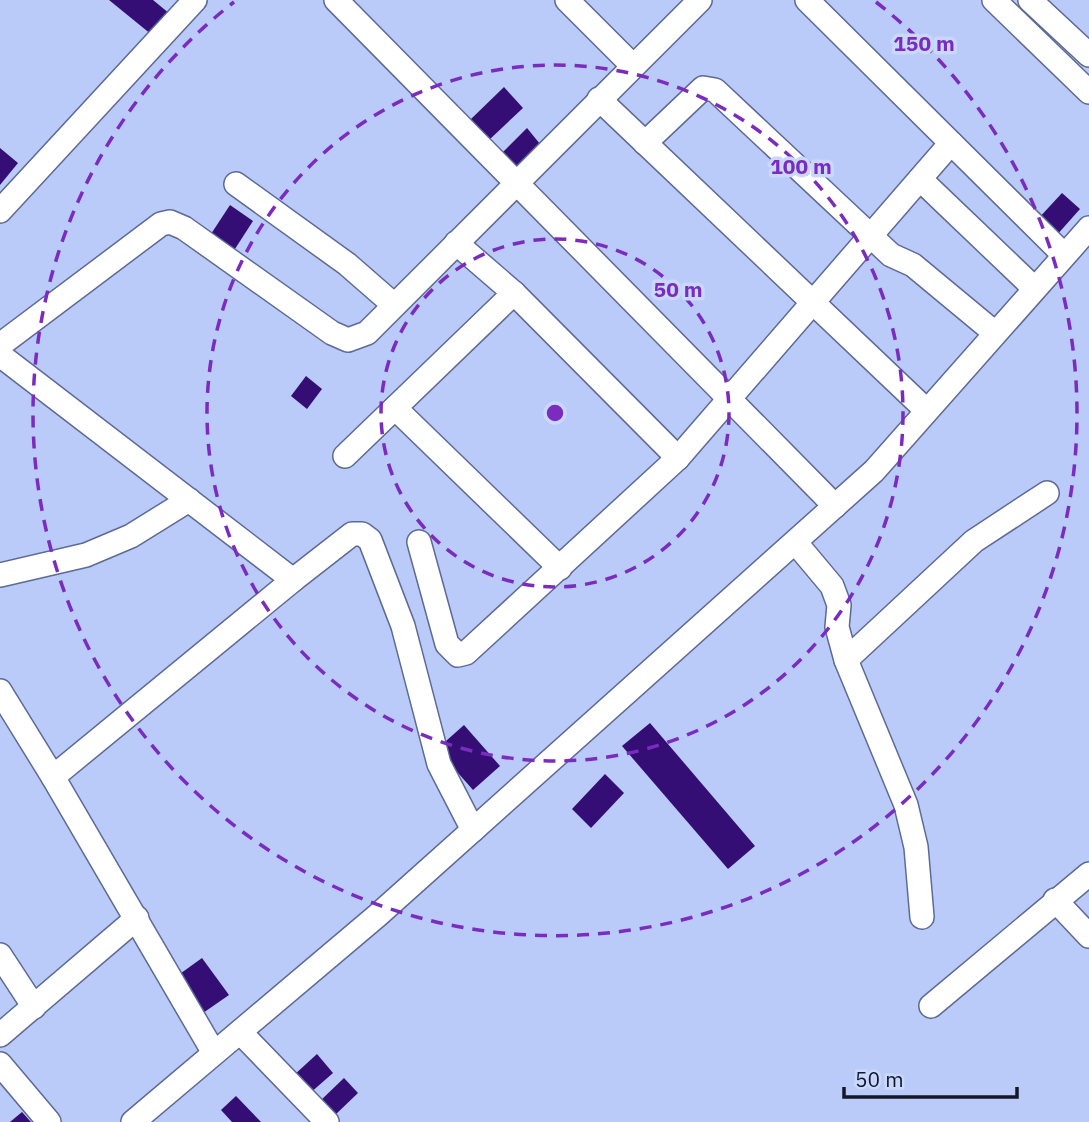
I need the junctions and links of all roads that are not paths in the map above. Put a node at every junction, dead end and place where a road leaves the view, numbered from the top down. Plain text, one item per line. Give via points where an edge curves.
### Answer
1 (195, 0) edge
2 (335, 0) edge
3 (568, 0) edge
4 (700, 0) edge
5 (807, 0) edge
6 (994, 0) edge
7 (1030, 0) edge
8 (1089, 55) edge
9 (633, 66) junction
10 (1089, 92) edge
11 (599, 99) junction
12 (645, 143) junction
13 (951, 143) junction
14 (920, 179) junction
15 (516, 182) junction
16 (236, 184) dead end
17 (0, 211) edge
18 (1089, 228) edge
19 (869, 237) junction
20 (456, 243) junction
21 (1064, 255) junction
22 (1034, 288) junction
23 (514, 293) junction
24 (813, 302) junction
25 (394, 305) junction
26 (995, 333) junction
27 (0, 345) edge
28 (0, 355) edge
29 (730, 399) junction
30 (395, 408) junction
31 (926, 410) junction
32 (345, 456) dead end
33 (678, 458) junction
34 (1047, 493) dead end
35 (189, 500) junction
36 (835, 506) junction
37 (419, 542) dead end
38 (796, 543) junction
39 (560, 568) junction
40 (0, 575) edge
41 (293, 580) junction
42 (846, 660) junction
43 (0, 691) edge
44 (53, 777) junction
45 (473, 830) junction
46 (1089, 874) edge
47 (1055, 900) junction
48 (922, 917) dead end
49 (136, 918) junction
50 (1089, 936) edge
51 (0, 955) edge
52 (931, 1006) dead end
53 (34, 1007) junction
54 (240, 1032) junction
55 (0, 1035) edge
56 (214, 1053) junction
57 (0, 1064) edge
58 (49, 1122) edge
59 (133, 1122) edge
60 (327, 1122) edge

1 - 17 street
2 - 15 street
3 - 9 street
4 - 9 street
5 - 13 street
6 - 10 street
7 - 8 street
9 - 11 street
11 - 12 street
11 - 15 street
12 - 19 street via 709,87
12 - 24 street
13 - 14 street
13 - 21 street
14 - 19 street
14 - 22 street
15 - 20 street
15 - 29 street
16 - 25 street
18 - 21 street
19 - 24 street
19 - 26 street via 913,265
20 - 23 street
20 - 25 street
21 - 22 street
22 - 26 street
23 - 30 street
23 - 33 street
24 - 29 street
24 - 31 street
25 - 27 street via 367,333 348,340 331,333 170,222 161,224
26 - 31 street
28 - 35 street
29 - 33 street
29 - 36 street
30 - 32 street
30 - 39 street
31 - 36 street via 874,471
33 - 39 street
34 - 42 street via 974,541
35 - 40 street via 131,536 86,555
35 - 41 street
36 - 38 street
37 - 39 street via 447,644 458,655 466,653
38 - 42 street via 832,586
38 - 45 street
41 - 44 street
41 - 45 street via 352,534 370,540 403,626 439,764
42 - 48 street via 906,805 916,848
43 - 44 street
44 - 49 street
45 - 54 street
46 - 47 street
47 - 50 street
47 - 52 street
49 - 53 street
49 - 56 street
51 - 53 street
53 - 55 street
54 - 56 street
54 - 60 street
56 - 59 street
57 - 58 street

